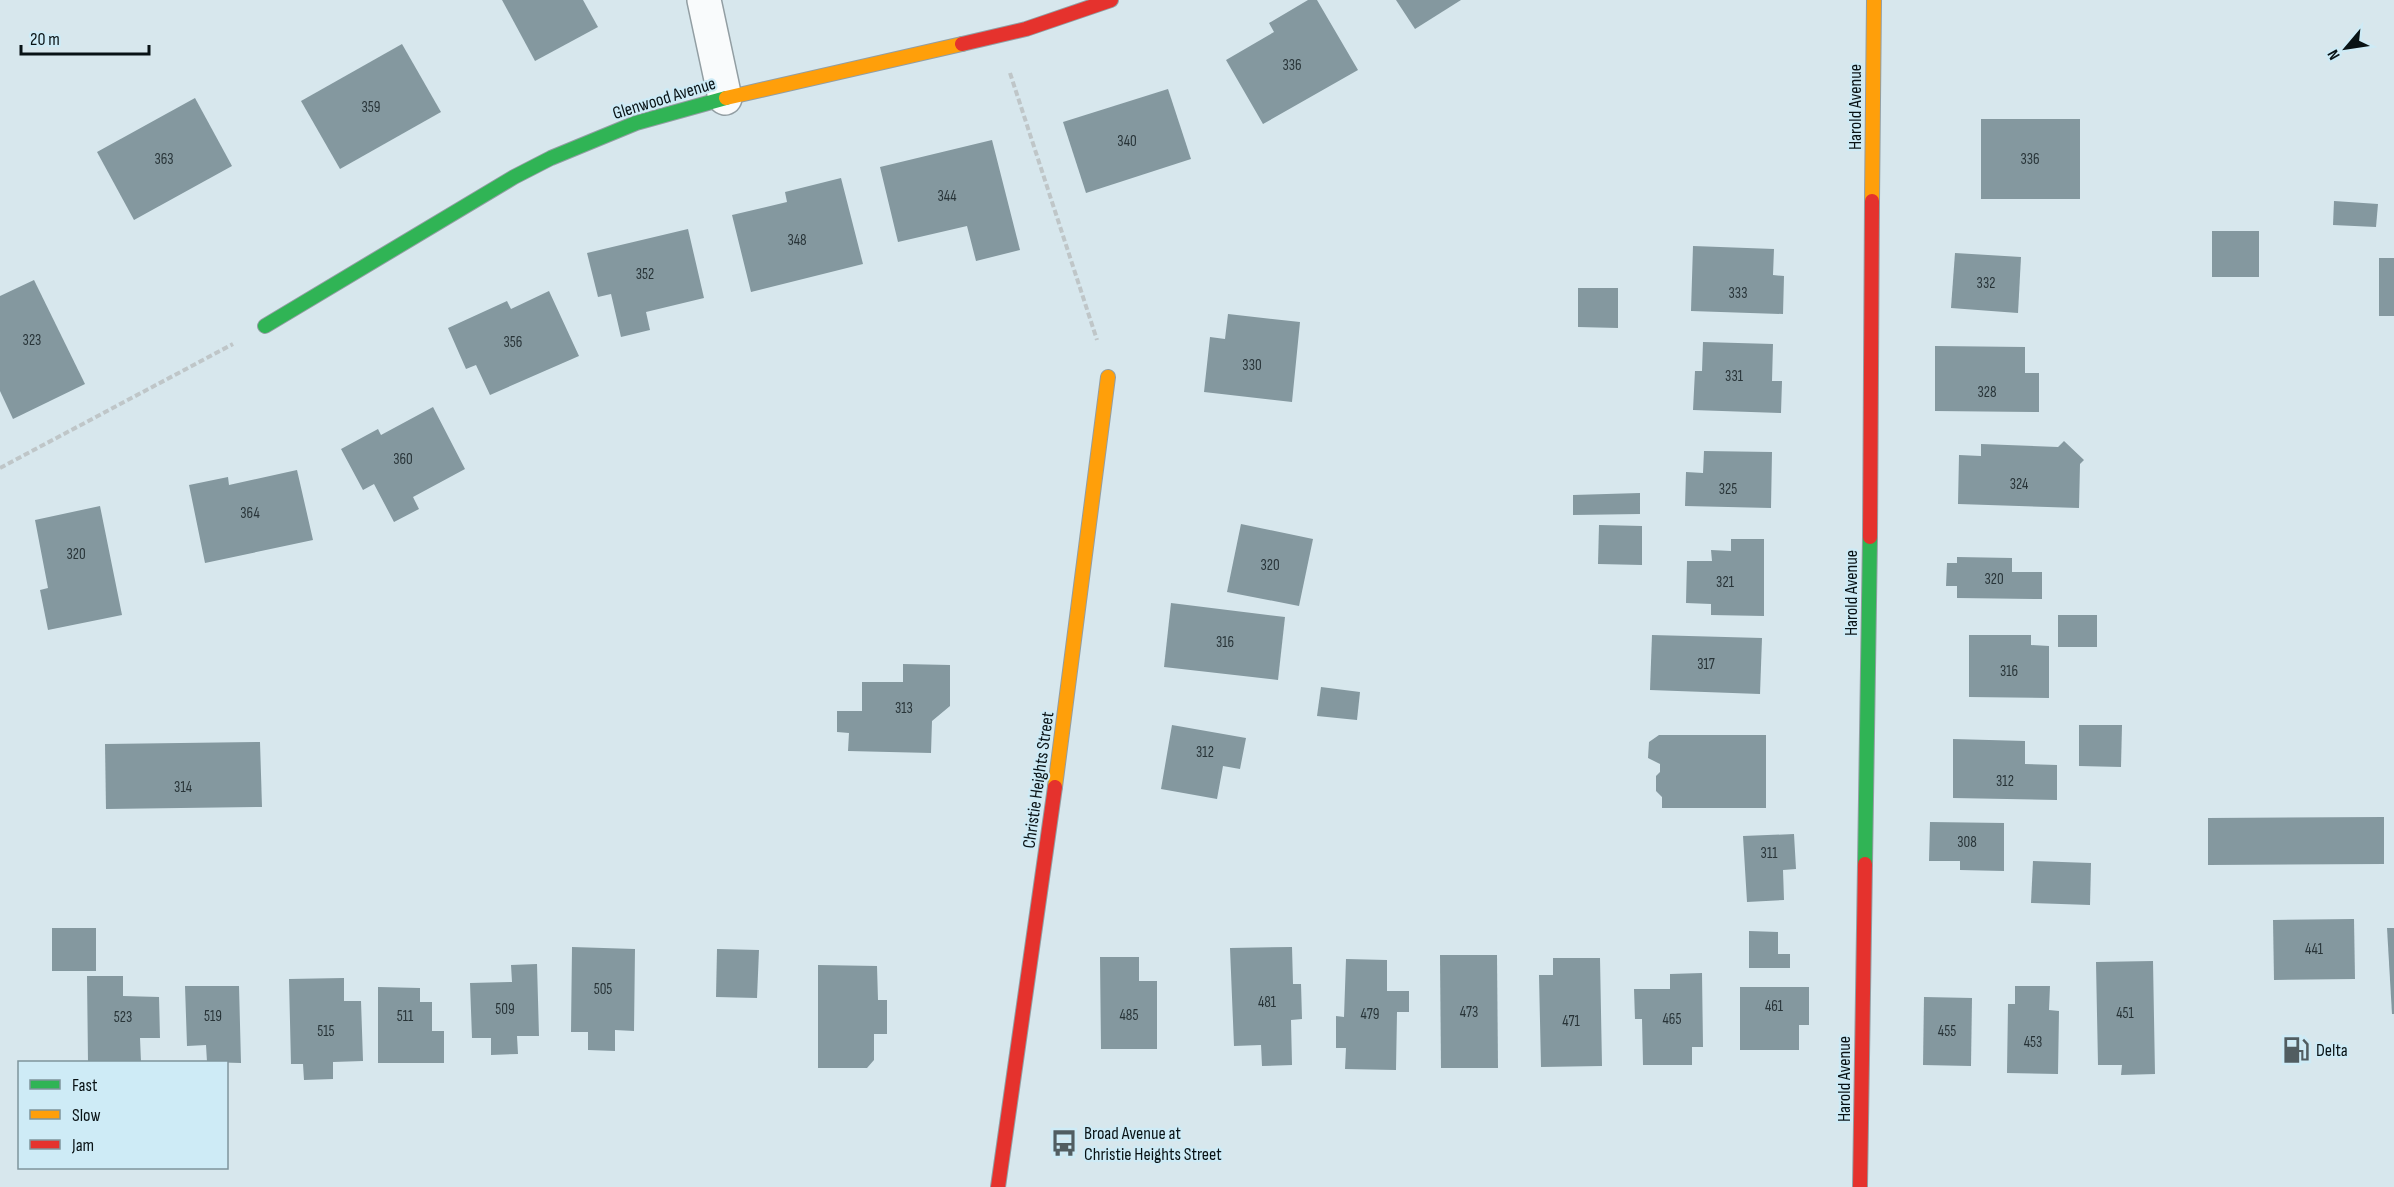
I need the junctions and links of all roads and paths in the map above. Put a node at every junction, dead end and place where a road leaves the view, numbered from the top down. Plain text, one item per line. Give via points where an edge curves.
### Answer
1 (704, 0) edge
2 (1111, 0) edge
3 (1874, 0) edge
4 (998, 35) junction
5 (725, 98) junction
6 (265, 326) joint
7 (1108, 377) joint
8 (0, 468) edge
9 (998, 1187) edge
10 (1860, 1187) edge

1 - 5 street
2 - 4 street, Glenwood Avenue
3 - 10 street, Harold Avenue
4 - 5 street, Glenwood Avenue
4 - 7 path
5 - 6 street, Glenwood Avenue via 636,123 551,158
6 - 8 path
7 - 9 street, Christie Heights Street via 1058,768

